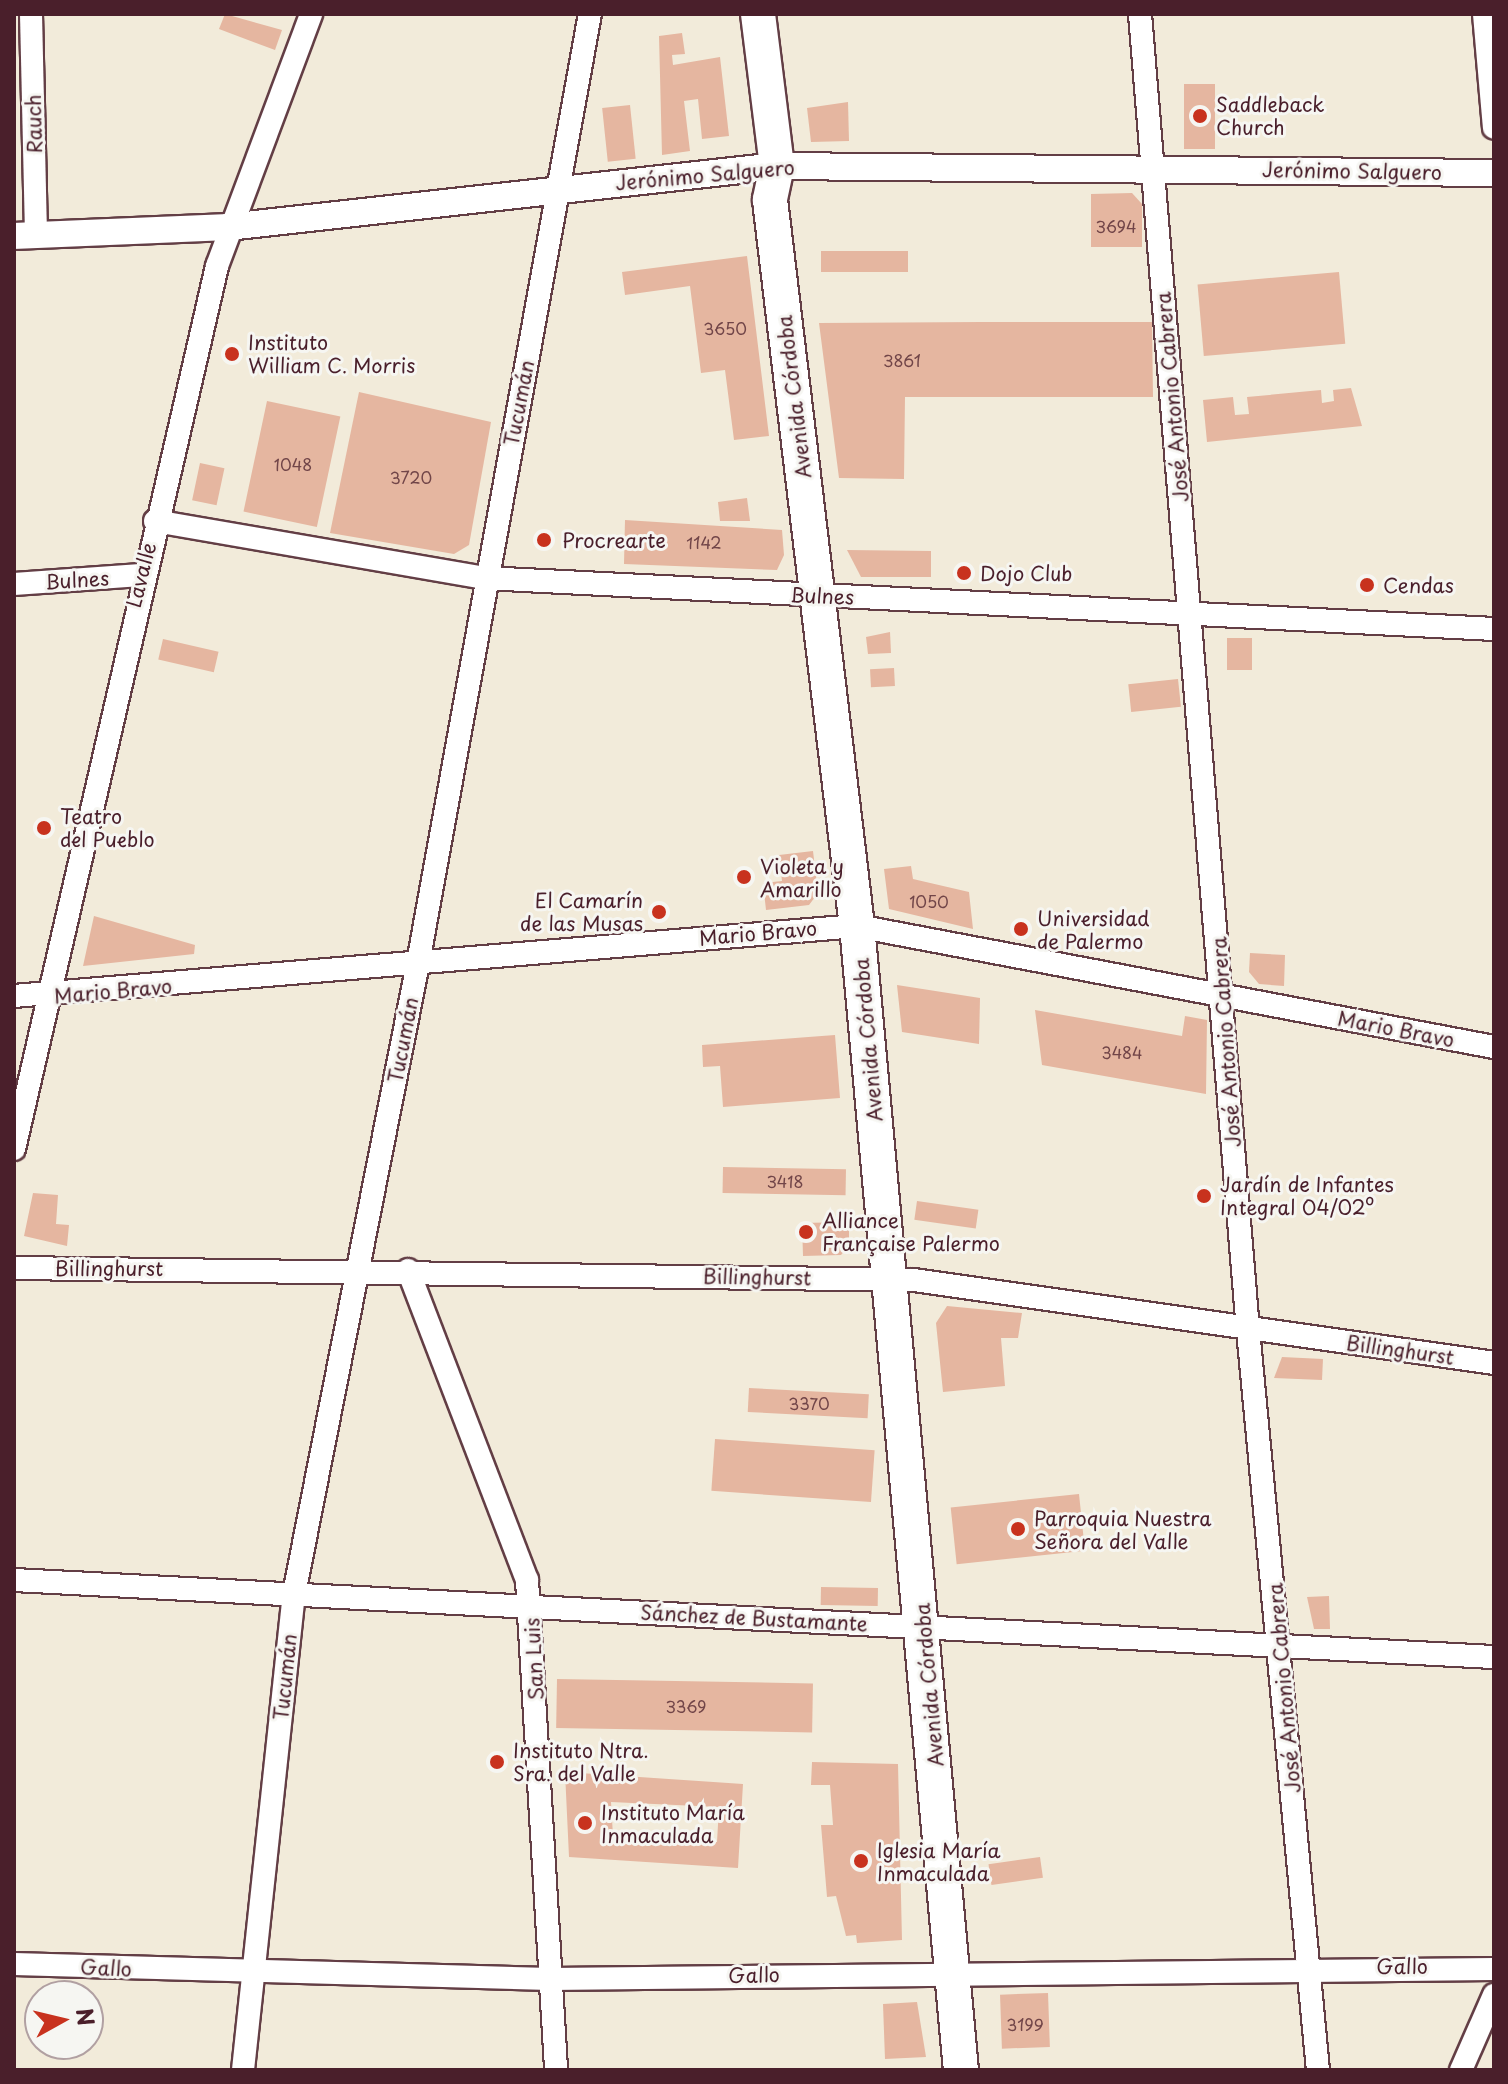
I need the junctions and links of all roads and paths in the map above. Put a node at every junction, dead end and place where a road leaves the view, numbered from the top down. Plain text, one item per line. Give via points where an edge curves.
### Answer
1 (31, 14) edge
2 (311, 14) edge
3 (590, 14) edge
4 (758, 14) edge
5 (1140, 14) edge
6 (1484, 14) edge
7 (1494, 128) edge
8 (777, 166) junction
9 (1153, 169) junction
10 (1494, 173) edge
11 (560, 189) junction
12 (228, 227) junction
13 (25, 235) edge
14 (155, 521) junction
15 (141, 575) junction
16 (484, 578) junction
17 (14, 584) edge
18 (818, 597) junction
19 (1191, 615) junction
20 (1494, 629) edge
21 (857, 926) junction
22 (418, 963) junction
23 (14, 996) edge
24 (51, 997) junction
25 (1223, 997) junction
26 (1494, 1047) edge
27 (14, 1149) edge
28 (14, 1268) edge
29 (359, 1269) junction
30 (408, 1270) junction
31 (890, 1279) junction
32 (1248, 1330) junction
33 (1494, 1363) edge
34 (14, 1580) edge
35 (294, 1594) junction
36 (532, 1605) junction
37 (924, 1628) junction
38 (1282, 1646) junction
39 (1494, 1657) edge
40 (14, 1964) edge
41 (1309, 1965) junction
42 (1494, 1969) edge
43 (953, 1971) junction
44 (253, 1974) junction
45 (550, 1979) junction
46 (1494, 1995) edge
47 (243, 2070) edge
48 (556, 2070) edge
49 (961, 2070) edge
50 (1318, 2070) edge
51 (1461, 2070) edge

1 - 13 street, Rauch
2 - 12 street, Lavalle
3 - 11 street, Tucumán
4 - 8 main road, Avenida Córdoba
5 - 9 street, José Antonio Cabrera
6 - 7 street
8 - 9 street, Jerónimo Salguero
8 - 11 street, Jerónimo Salguero
8 - 18 main road, Avenida Córdoba via 770,200
9 - 10 street, Jerónimo Salguero
9 - 19 street, José Antonio Cabrera
11 - 12 street, Jerónimo Salguero
11 - 16 street, Tucumán
12 - 13 street, Jerónimo Salguero
12 - 14 street, Lavalle
14 - 15 street, Lavalle
14 - 16 street, Bulnes
15 - 17 street, Bulnes
15 - 24 street, Lavalle
16 - 18 street, Bulnes
16 - 22 street, Tucumán
18 - 19 street, Bulnes
18 - 21 main road, Avenida Córdoba
19 - 20 street, Bulnes
19 - 25 street, José Antonio Cabrera
21 - 22 street, Mario Bravo
21 - 25 street, Mario Bravo
21 - 31 main road, Avenida Córdoba
22 - 24 street, Mario Bravo
22 - 29 street, Tucumán
23 - 24 street, Mario Bravo
24 - 27 street, Lavalle
25 - 26 street, Mario Bravo
25 - 32 street, José Antonio Cabrera
28 - 29 street, Billinghurst
29 - 30 street, Billinghurst
29 - 35 street, Tucumán
30 - 31 street, Billinghurst
30 - 36 street, San Luis
31 - 32 street, Billinghurst
31 - 37 main road, Avenida Córdoba
32 - 33 street, Billinghurst
32 - 38 street, José Antonio Cabrera
34 - 35 street, Sánchez de Bustamante
35 - 36 street, Sánchez de Bustamante
35 - 44 street, Tucumán
36 - 37 street, Sánchez de Bustamante
36 - 45 street, San Luis
37 - 38 street, Sánchez de Bustamante
37 - 43 main road, Avenida Córdoba
38 - 39 street, Sánchez de Bustamante
38 - 41 street, José Antonio Cabrera
40 - 44 street, Gallo
41 - 42 street, Gallo
41 - 43 street, Gallo
41 - 50 street, José Antonio Cabrera
43 - 45 street, Gallo
43 - 49 main road, Avenida Córdoba
44 - 45 street, Gallo
44 - 47 street, Tucumán
45 - 48 street, San Luis
46 - 51 street

